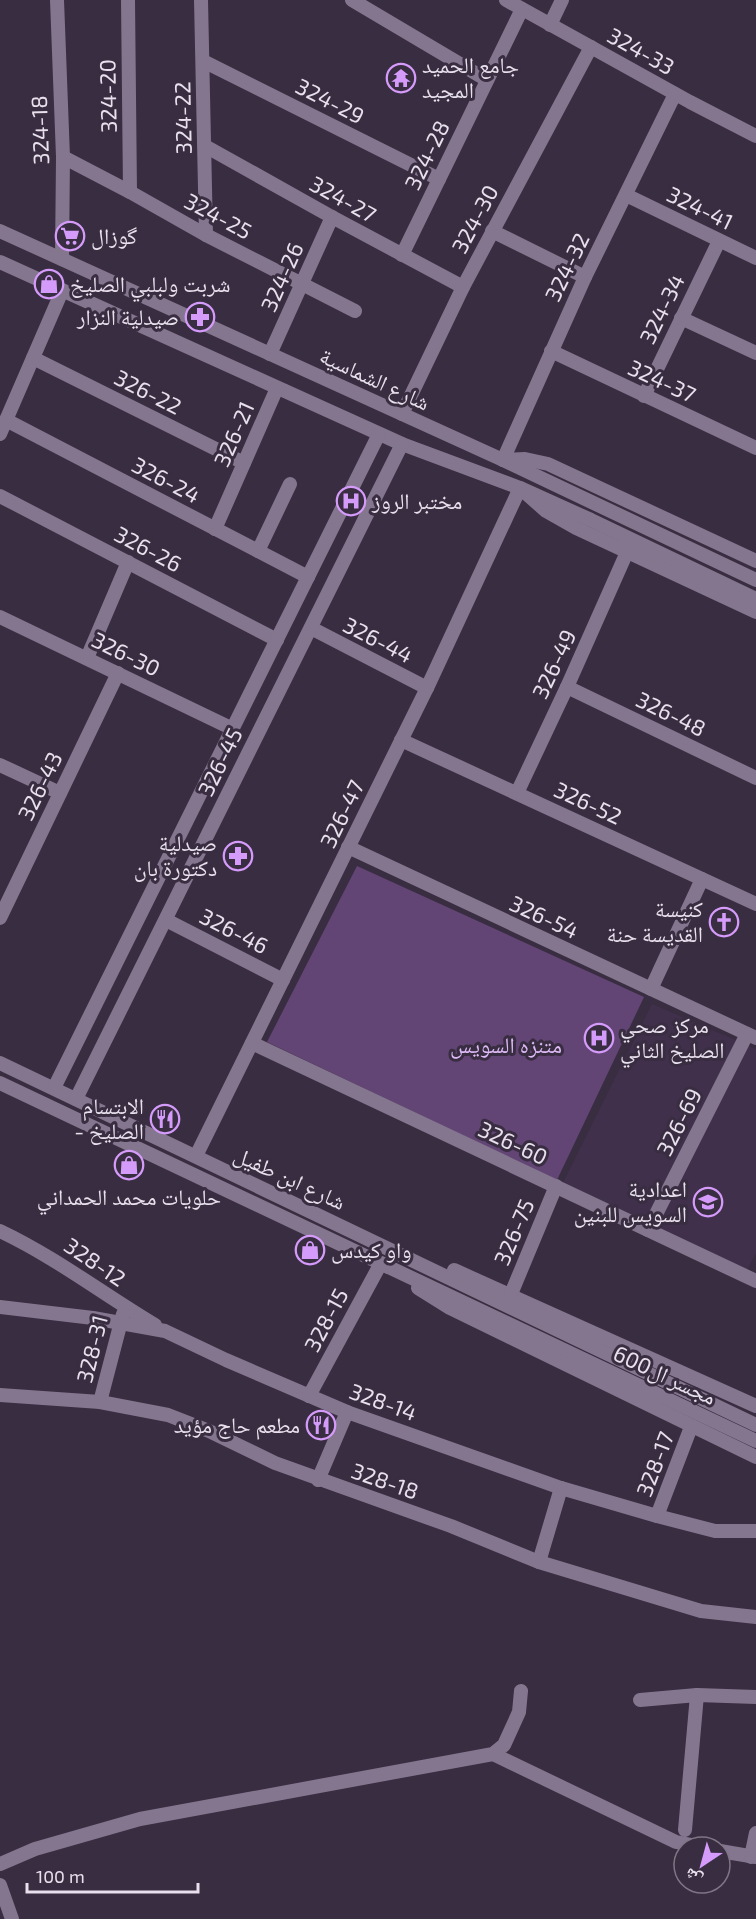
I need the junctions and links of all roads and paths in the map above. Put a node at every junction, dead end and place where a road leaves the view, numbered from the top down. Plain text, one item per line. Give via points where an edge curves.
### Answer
1 (57, 0) edge
2 (128, 0) edge
3 (201, 0) edge
4 (352, 0) edge
5 (506, 0) edge
6 (562, 0) edge
7 (522, 9) junction
8 (550, 25) junction
9 (591, 47) junction
10 (203, 62) junction
11 (487, 80) junction
12 (675, 94) junction
13 (756, 136) edge
14 (205, 146) junction
15 (63, 157) junction
16 (439, 179) junction
17 (130, 192) junction
18 (626, 195) junction
19 (332, 217) junction
20 (0, 231) edge
21 (492, 231) junction
22 (206, 235) junction
23 (719, 241) junction
24 (402, 255) junction
25 (756, 258) edge
26 (62, 259) junction
27 (1, 265) edge
28 (585, 277) junction
29 (302, 283) junction
30 (463, 287) junction
31 (62, 291) junction
32 (355, 311) dead end
33 (681, 318) junction
34 (551, 351) junction
35 (756, 353) edge
36 (270, 354) junction
37 (33, 358) junction
38 (277, 388) junction
39 (644, 396) junction
40 (402, 414) junction
41 (6, 420) junction
42 (0, 434) edge
43 (379, 434) junction
44 (402, 444) junction
45 (756, 448) edge
46 (503, 460) junction
47 (244, 463) junction
48 (290, 484) dead end
49 (520, 488) junction
50 (0, 496) edge
51 (215, 530) junction
52 (258, 550) junction
53 (627, 552) junction
54 (756, 561) edge
55 (128, 562) junction
56 (308, 577) junction
57 (756, 580) edge
58 (756, 599) edge
59 (756, 612) edge
60 (0, 617) edge
61 (310, 628) junction
62 (277, 640) junction
63 (87, 658) junction
64 (118, 673) junction
65 (567, 687) junction
66 (427, 688) junction
67 (233, 729) junction
68 (402, 740) junction
69 (0, 765) edge
70 (756, 778) edge
71 (60, 793) junction
72 (517, 793) junction
73 (348, 847) junction
74 (702, 879) junction
75 (756, 904) edge
76 (1, 912) edge
77 (166, 920) junction
78 (283, 980) junction
79 (651, 989) junction
80 (752, 1036) edge
81 (252, 1043) junction
82 (0, 1063) edge
83 (63, 1069) junction
84 (86, 1080) junction
85 (0, 1083) edge
86 (54, 1088) junction
87 (76, 1099) junction
88 (196, 1156) junction
89 (556, 1186) junction
90 (648, 1230) junction
91 (0, 1231) edge
92 (386, 1246) junction
93 (381, 1263) junction
94 (754, 1275) edge
95 (511, 1294) junction
96 (123, 1306) junction
97 (0, 1307) edge
98 (122, 1322) junction
99 (165, 1331) junction
100 (562, 1332) joint
101 (555, 1346) joint
102 (0, 1395) edge
103 (309, 1396) junction
104 (100, 1402) junction
105 (756, 1406) edge
106 (347, 1412) junction
107 (756, 1425) edge
108 (691, 1427) junction
109 (756, 1441) edge
110 (756, 1457) edge
111 (318, 1480) junction
112 (561, 1488) junction
113 (657, 1516) junction
114 (756, 1531) edge
115 (539, 1562) junction
116 (756, 1617) edge
117 (521, 1691) dead end
118 (697, 1695) junction
119 (756, 1697) edge
120 (640, 1700) dead end
121 (493, 1754) junction
122 (686, 1830) dead end
123 (756, 1833) edge
124 (672, 1840) edge
125 (732, 1853) edge
126 (754, 1857) edge
127 (0, 1864) edge
128 (0, 1885) edge
129 (12, 1919) edge

1 - 15 street, 324-18
2 - 17 street, 324-20
3 - 10 street, 324-22
4 - 11 street
5 - 7 street, 324-33
6 - 8 street
7 - 8 street, 324-33
7 - 11 street, 324-28
8 - 9 street, 324-33
9 - 12 street, 324-33
9 - 21 street, 324-30
10 - 14 street, 324-22
10 - 16 street, 324-29
11 - 16 street, 324-28
12 - 13 street, 324-33
12 - 18 street, 324-32
14 - 19 street, 324-27
14 - 22 street, 324-22
15 - 17 street, 324-25
15 - 26 street, 324-18
16 - 24 street, 324-28
17 - 22 street, 324-25
18 - 23 street, 324-41
18 - 28 street, 324-32
19 - 24 street, 324-27
19 - 29 street, 324-26
20 - 26 street, شارع الشماسية
21 - 28 street
21 - 30 street, 324-30
22 - 29 street, 324-25
23 - 25 street, 324-41
23 - 33 street, 324-34
24 - 30 street, 324-27
26 - 36 street, شارع الشماسية
27 - 31 street
28 - 34 street, 324-32
29 - 32 street, 324-25
29 - 36 street, 324-26
30 - 40 street, 324-30
31 - 37 street
31 - 38 street
33 - 35 street
33 - 39 street, 324-34
34 - 39 street, 324-37
34 - 46 street, 324-32
36 - 40 street, شارع الشماسية
37 - 41 street
37 - 47 street, 326-22
38 - 43 street
38 - 47 street, 326-21
39 - 45 street, 324-37
40 - 46 street, شارع الشماسية
41 - 42 street
41 - 51 street, 326-24
43 - 44 street
43 - 56 street, 326-45
44 - 49 street
44 - 61 street, 326-45
46 - 54 street via 548,464
46 - 57 street, شارع الشماسية
47 - 51 street, 326-21
48 - 52 street
49 - 53 street via 561,520
49 - 58 street
49 - 66 street, 326-47
50 - 55 street, 326-26
51 - 52 street, 326-24
52 - 56 street, 326-24
53 - 59 street
53 - 65 street, 326-49
55 - 62 street, 326-26
55 - 63 street
56 - 62 street, 326-45
60 - 63 street, 326-30
61 - 66 street, 326-44
61 - 77 street, 326-45
62 - 67 street, 326-45
63 - 64 street, 326-30
64 - 67 street, 326-30
64 - 71 street, 326-43
65 - 70 street, 326-48
65 - 72 street, 326-49
66 - 68 street, 326-47
67 - 83 street, 326-45
68 - 72 street, 326-52
68 - 73 street, 326-47
69 - 71 street
71 - 76 street, 326-43
72 - 74 street, 326-52
73 - 78 street, 326-47
73 - 79 street, 326-54
74 - 75 street, 326-52
74 - 79 street
77 - 78 street, 326-46
77 - 84 street, 326-45
78 - 81 street, 326-47
79 - 80 street, 326-54
80 - 90 street, 326-69
81 - 88 street, 326-47
81 - 89 street, 326-60
82 - 86 street, شارع ابن طفيل
83 - 84 street via 73,1078
83 - 86 street, 326-45
84 - 87 street, 326-45
85 - 93 street, شارع ابن طفيل
86 - 87 street, شارع ابن طفيل
87 - 88 street, شارع ابن طفيل
88 - 92 street, شارع ابن طفيل
89 - 90 street, 326-60
89 - 95 street, 326-75
90 - 94 street, 326-60
91 - 96 street, 328-12 via 73,1271
92 - 95 street via 429,1259
92 - 100 street, شارع ابن طفيل
93 - 101 street, شارع ابن طفيل
93 - 103 street, 328-15
93 - 108 street via 444,1305
95 - 105 street
96 - 98 street, 328-31
96 - 99 street, 328-12
97 - 98 street, 328-14
98 - 99 street, 328-14
98 - 104 street, 328-31
99 - 103 street, 328-14
100 - 107 street, مجسر ال600
101 - 109 street, مجسر ال600
102 - 104 street, 328-18
103 - 106 street, 328-14
104 - 111 street, 328-18 via 168,1415
106 - 111 street
106 - 112 street, 328-14
108 - 110 street
108 - 113 street, 328-17
111 - 115 street, 328-18 via 451,1526
112 - 113 street, 328-14
112 - 115 street
113 - 114 street, 328-14 via 715,1531
115 - 116 street, 328-18 via 701,1611
117 - 121 street via 519,1712 504,1745
118 - 119 street
118 - 120 street
118 - 122 street
121 - 124 street
121 - 127 street via 140,1819 35,1848
123 - 126 street
125 - 126 street
128 - 129 street

